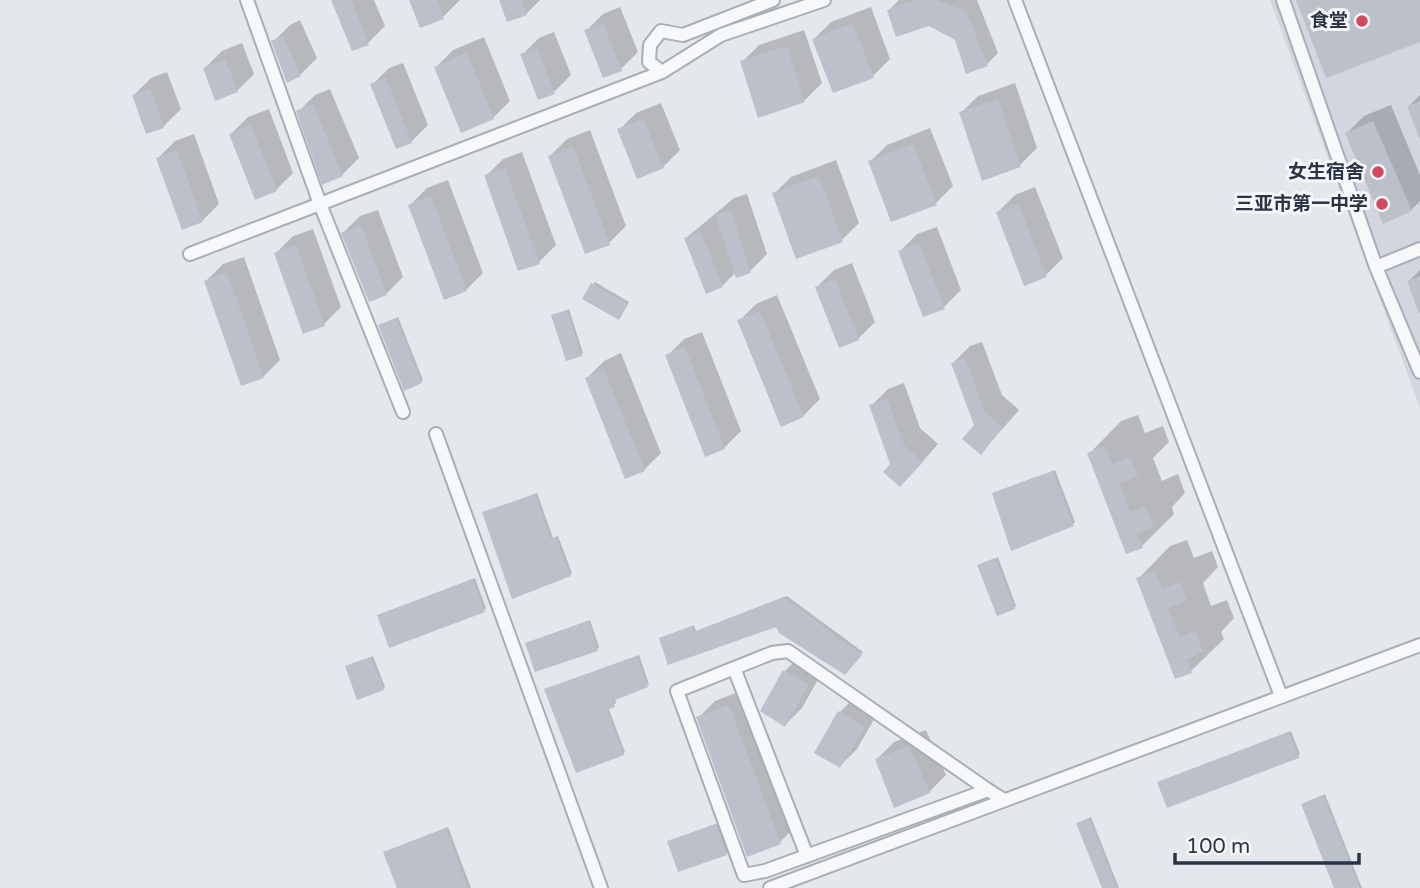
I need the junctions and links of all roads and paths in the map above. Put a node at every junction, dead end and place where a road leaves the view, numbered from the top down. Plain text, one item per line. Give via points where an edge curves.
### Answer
1 (247, 0) edge
2 (773, 0) edge
3 (824, 0) edge
4 (1015, 0) edge
5 (1283, 0) edge
6 (662, 72) junction
7 (320, 204) junction
8 (1420, 249) edge
9 (190, 254) dead end
10 (1376, 267) junction
11 (1420, 372) edge
12 (403, 412) dead end
13 (436, 434) dead end
14 (1420, 645) edge
15 (734, 668) junction
16 (1281, 696) junction
17 (988, 790) junction
18 (1004, 800) junction
19 (807, 856) junction
20 (601, 888) edge
21 (770, 888) edge

1 - 7 street
2 - 6 street via 683,35 661,31 650,45 649,62
3 - 6 street via 720,35
4 - 16 street
5 - 10 street
6 - 7 street
7 - 9 street
7 - 12 street
8 - 10 street
10 - 11 street
13 - 20 street
14 - 16 street
15 - 17 street via 788,651
15 - 19 street
15 - 19 street via 677,691 744,875
16 - 18 street
17 - 18 street
17 - 19 street
18 - 21 street

